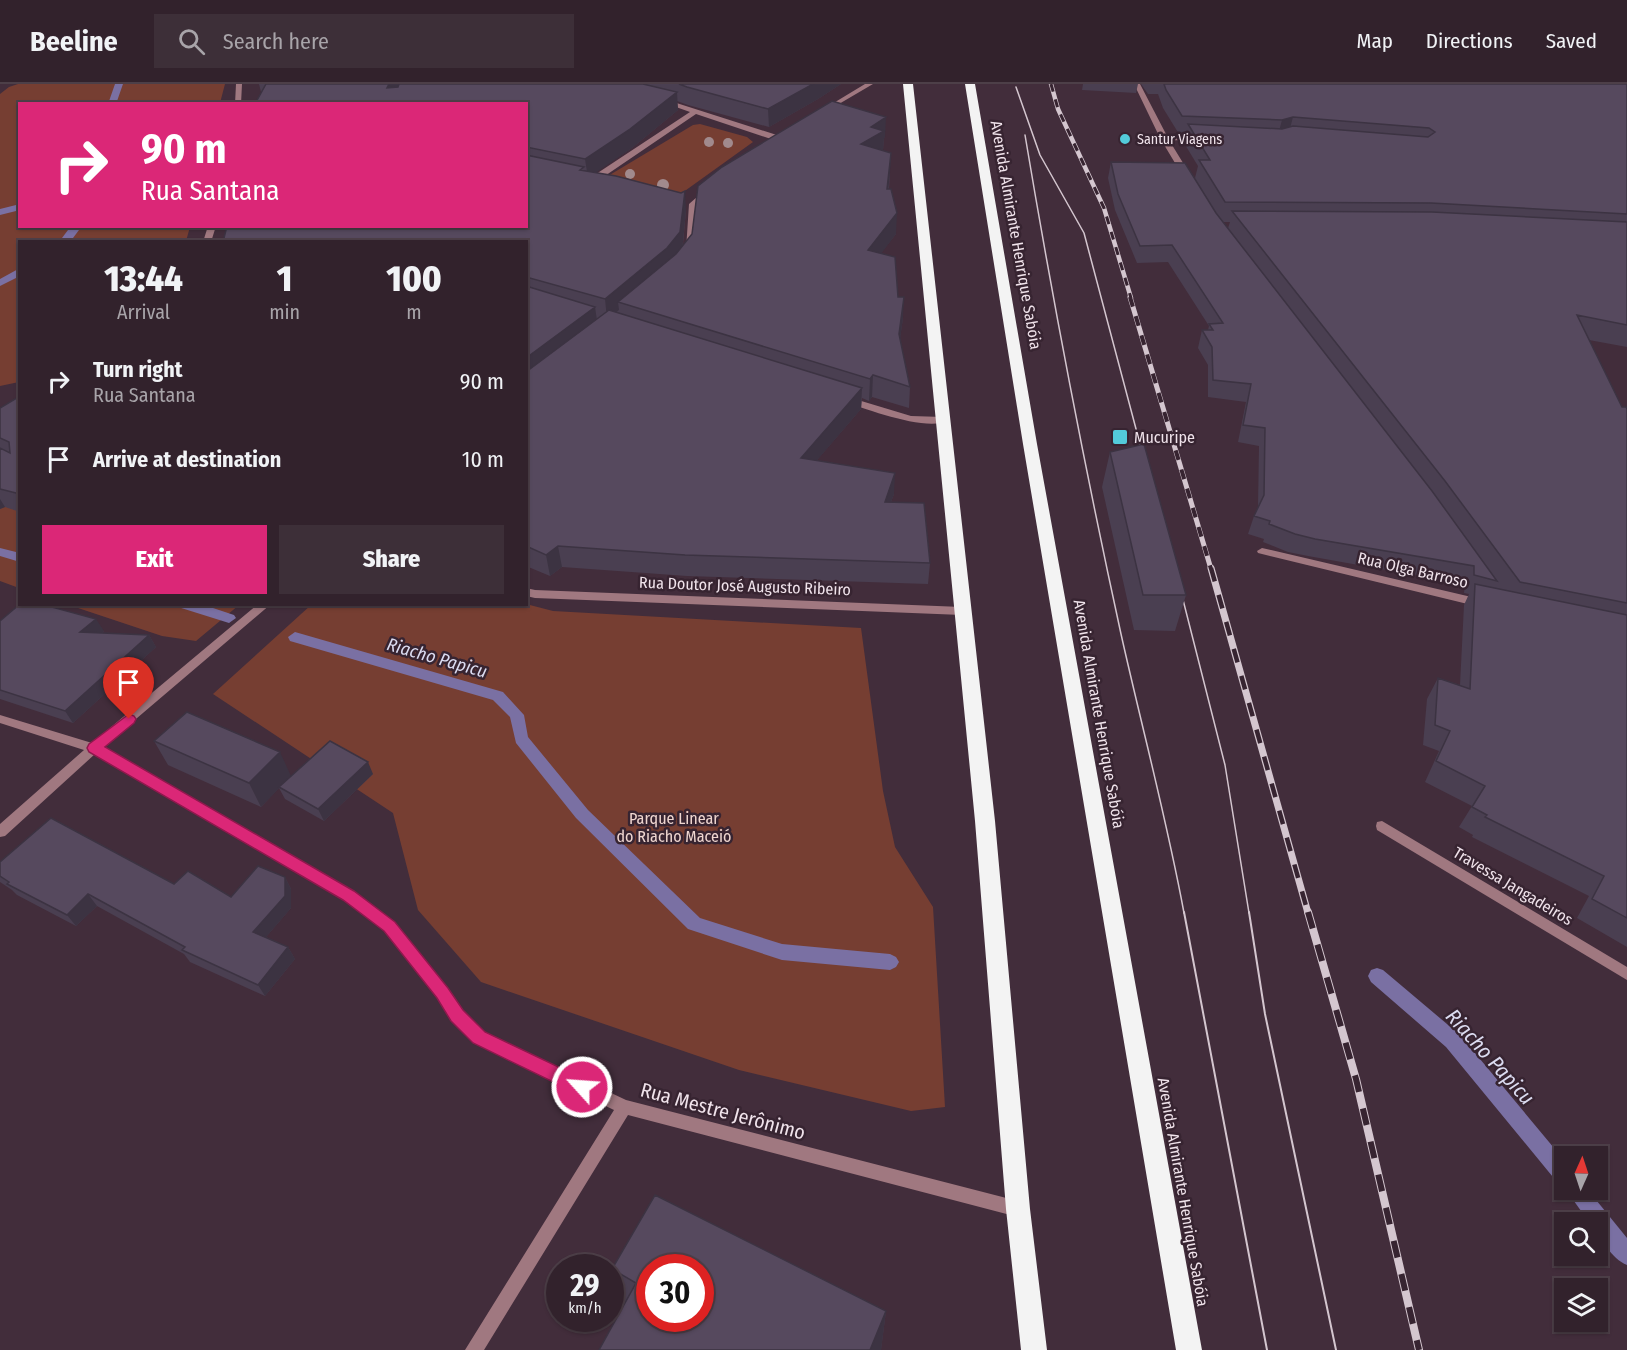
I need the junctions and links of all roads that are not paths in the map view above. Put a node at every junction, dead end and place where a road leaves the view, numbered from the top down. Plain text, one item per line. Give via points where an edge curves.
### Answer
1 (239, 84) edge
2 (870, 84) edge
3 (908, 84) edge
4 (970, 84) edge
5 (1137, 84) edge
6 (660, 100) edge
7 (238, 102) edge
8 (694, 112) junction
9 (818, 114) edge
10 (787, 132) edge
11 (1164, 138) junction
12 (1209, 140) edge
13 (580, 180) edge
14 (590, 182) junction
15 (601, 184) edge
16 (717, 184) edge
17 (1194, 187) edge
18 (682, 201) edge
19 (693, 204) junction
20 (688, 253) edge
21 (835, 395) edge
22 (943, 420) junction
23 (1263, 551) dead end
24 (528, 592) edge
25 (264, 606) edge
26 (1493, 606) edge
27 (962, 611) junction
28 (0, 719) edge
29 (94, 748) junction
30 (1382, 826) dead end
31 (0, 832) edge
32 (1627, 974) edge
33 (624, 1107) junction
34 (1018, 1209) junction
35 (474, 1350) edge
36 (1034, 1350) edge
37 (1189, 1350) edge

1 - 7 street
2 - 9 street
3 - 22 highway
4 - 37 highway, Avenida Almirante Henrique Sabóia
5 - 11 street
6 - 8 street
8 - 10 street via 773,140
8 - 14 street
11 - 12 street
11 - 17 street
13 - 14 street
14 - 15 street
16 - 19 street
18 - 19 street
19 - 20 street
21 - 22 street via 910,419
22 - 27 highway
23 - 26 street, Rua Olga Barroso
24 - 27 street, Rua Doutor José Augusto Ribeiro
25 - 29 street
27 - 34 highway via 985,821
28 - 29 street
29 - 31 street
29 - 33 street via 369,910 389,927 457,1016 479,1038
30 - 32 street, Travessa Jangadeiros
33 - 34 street, Rua Mestre Jerônimo
33 - 35 street, Rua Mestre Jerônimo
34 - 36 highway

